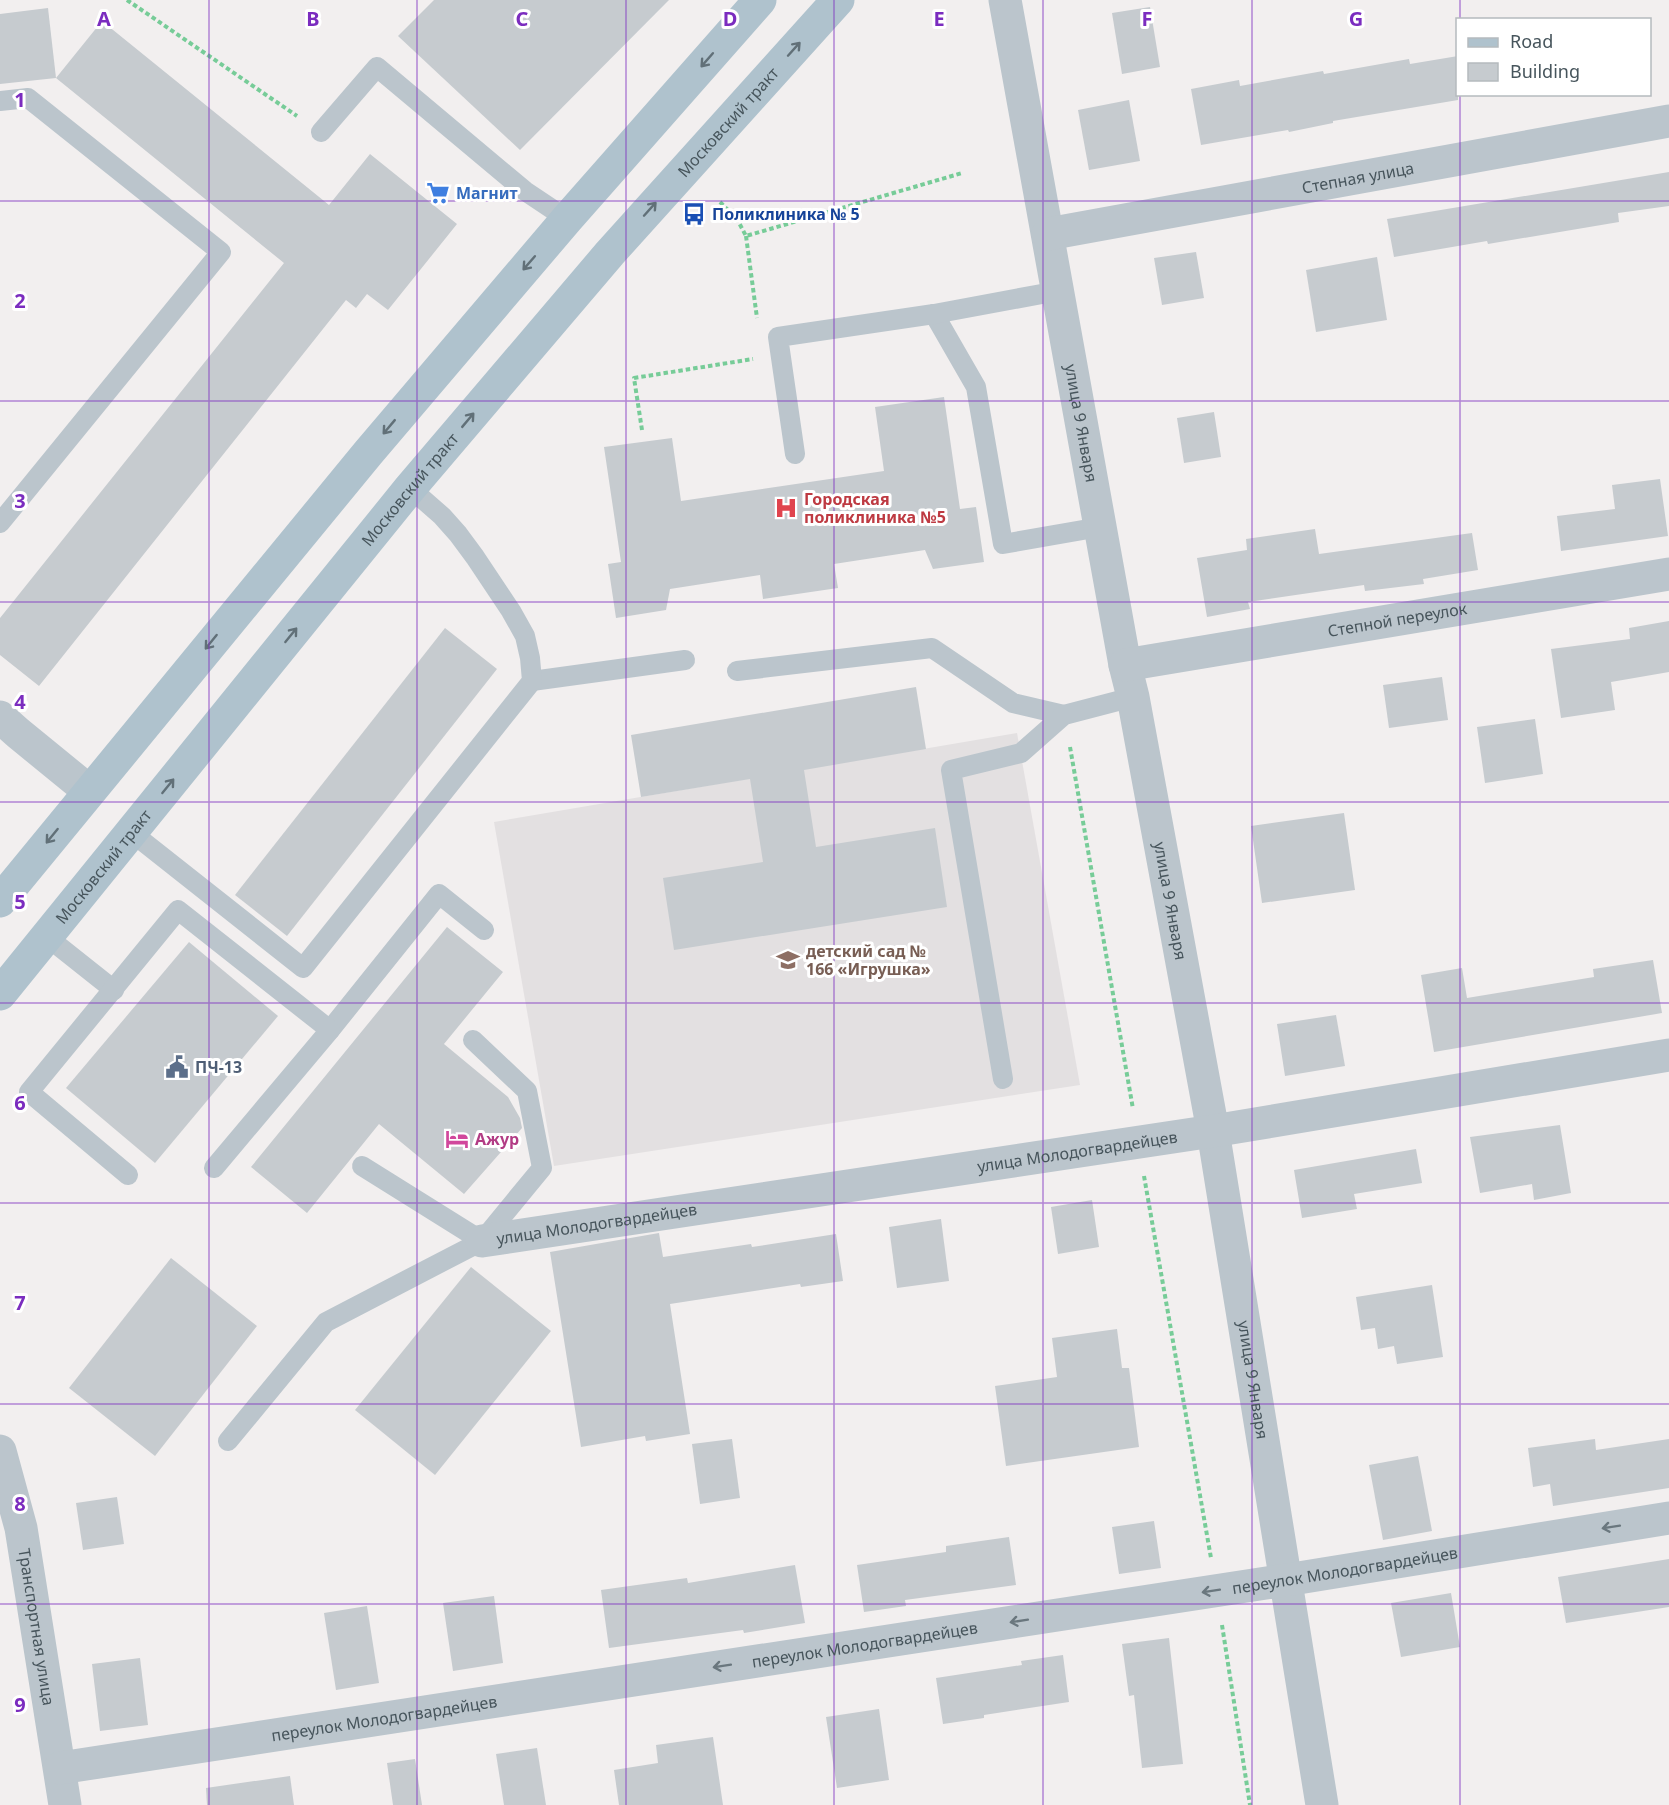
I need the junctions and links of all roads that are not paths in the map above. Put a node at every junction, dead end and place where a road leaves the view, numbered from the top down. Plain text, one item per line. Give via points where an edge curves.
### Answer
1 (760, 0) edge
2 (838, 0) edge
3 (1005, 0) edge
4 (0, 101) edge
5 (1669, 121) edge
6 (321, 132) road end
7 (567, 219) junction
8 (1048, 234) junction
9 (1058, 291) junction
10 (934, 314) junction
11 (795, 454) dead end
12 (410, 488) junction
13 (0, 523) edge
14 (1100, 528) junction
15 (1669, 574) edge
16 (685, 660) dead end
17 (1125, 665) junction
18 (737, 671) dead end
19 (532, 681) junction
20 (1133, 697) junction
21 (1064, 715) junction
22 (0, 717) edge
23 (89, 791) junction
24 (131, 832) junction
25 (0, 901) edge
26 (484, 930) dead end
27 (46, 936) junction
28 (114, 990) junction
29 (0, 994) edge
30 (330, 1030) junction
31 (473, 1040) dead end
32 (1669, 1054) edge
33 (1003, 1079) dead end
34 (1213, 1131) junction
35 (362, 1166) dead end
36 (214, 1168) dead end
37 (128, 1175) dead end
38 (482, 1241) junction
39 (228, 1441) dead end
40 (0, 1451) edge
41 (1669, 1518) edge
42 (1286, 1580) junction
43 (60, 1768) junction
44 (65, 1805) edge
45 (1322, 1805) edge

1 -> 7 main road
12 -> 2 main road, Московский тракт via 610,253
3 - 8 street, улица 9 Января
4 - 13 lane via 28,98 221,252
5 - 8 street, Степная улица
6 - 7 lane via 377,67 525,191
7 -> 23 main road
8 - 9 street, улица 9 Января
9 - 10 lane
9 - 14 street, улица 9 Января
10 - 11 lane via 778,337
10 - 14 lane via 976,387 1003,544
12 - 19 lane via 458,534 511,611 525,636
24 -> 12 main road, Московский тракт
14 - 17 street, улица 9 Января
15 - 17 street, Степной переулок
16 - 19 lane
17 - 20 street, улица 9 Января
18 - 21 lane via 932,648 1013,703
19 - 24 lane via 303,968
20 - 21 lane
20 - 34 street, улица 9 Января
21 - 33 lane via 1021,753 951,770
22 - 23 street
23 -> 25 main road
24 - 27 main road, Московский тракт
26 - 30 lane via 439,894
27 - 28 lane
27 - 29 main road, Московский тракт
28 - 30 lane via 178,910
28 - 37 lane via 29,1092
30 - 36 lane
31 - 38 lane via 527,1091 542,1168
32 - 34 street, улица Молодогвардейцев
34 - 38 street, улица Молодогвардейцев
34 - 42 street, улица 9 Января
35 - 38 lane
38 - 39 lane via 326,1322
40 - 43 street, Транспортная улица via 21,1528
41 -> 42 street, переулок Молодогвардейцев
42 -> 43 street, переулок Молодогвардейцев
42 - 45 street, улица 9 Января
43 - 44 street, Транспортная улица

